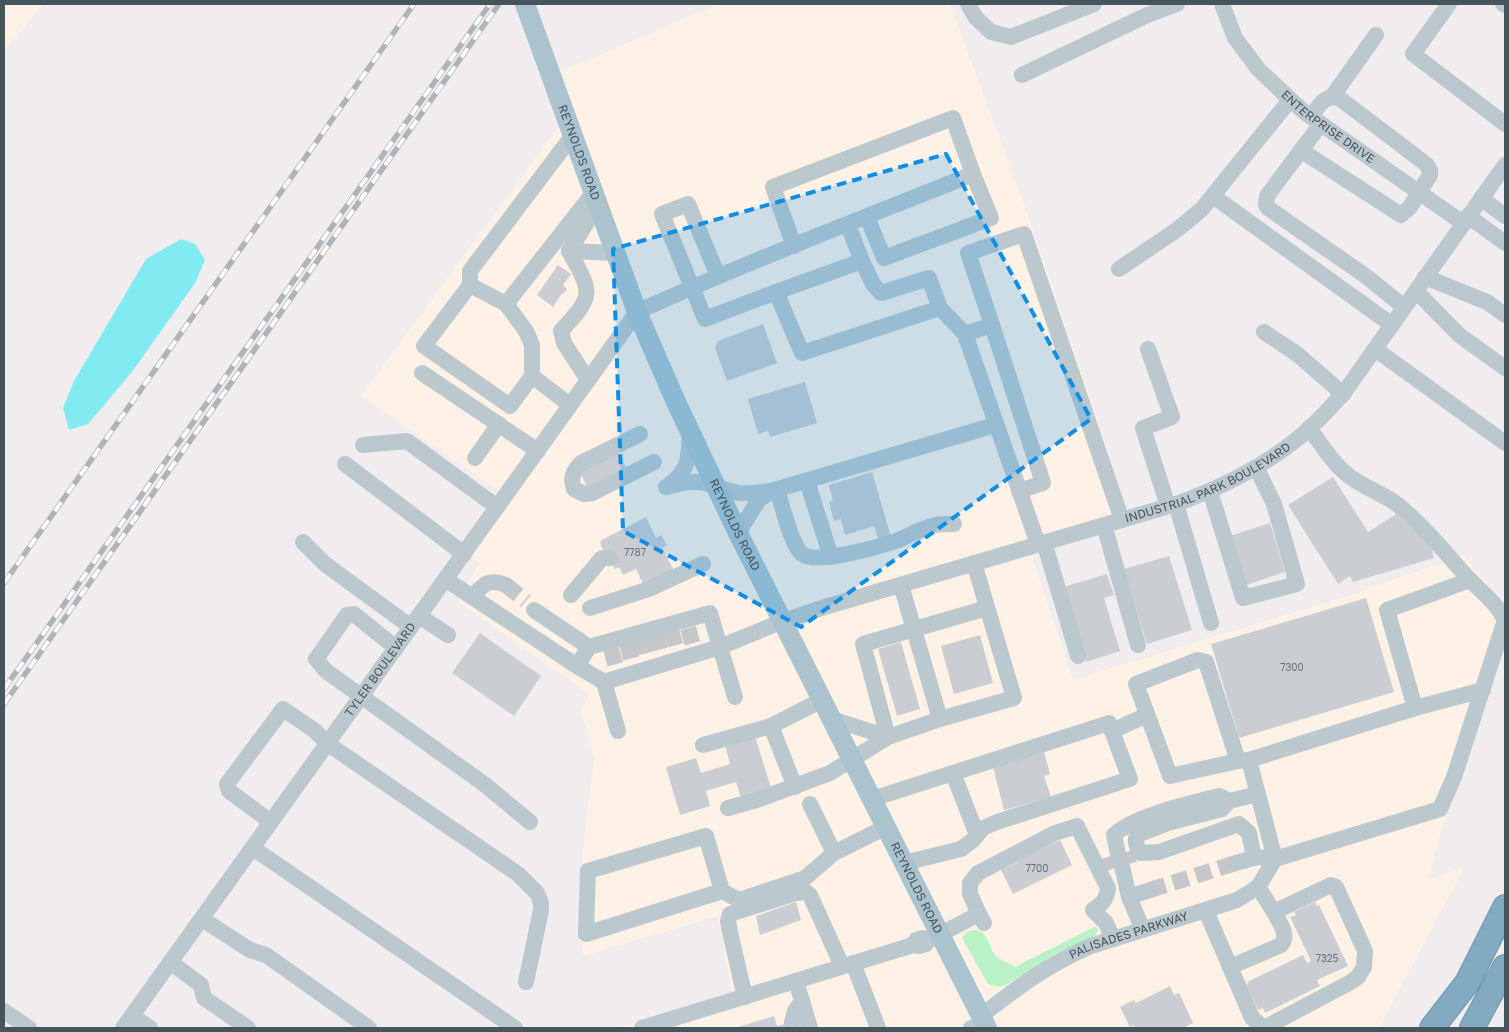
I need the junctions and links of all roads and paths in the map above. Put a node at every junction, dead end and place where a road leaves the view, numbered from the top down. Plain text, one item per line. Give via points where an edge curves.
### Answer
1 (525, 4) edge
2 (968, 4) edge
3 (1094, 4) edge
4 (1177, 4) edge
5 (1222, 4) edge
6 (1449, 4) edge
7 (1376, 35) dead end
8 (1022, 75) dead end
9 (1332, 97) junction
10 (1290, 100) junction
11 (1316, 120) junction
12 (1505, 124) edge
13 (573, 135) junction
14 (1302, 149) junction
15 (1505, 165) edge
16 (973, 174) junction
17 (1419, 192) junction
18 (1213, 196) junction
19 (596, 198) junction
20 (1481, 198) junction
21 (1505, 216) edge
22 (868, 217) junction
23 (1466, 220) junction
24 (848, 224) junction
25 (1505, 243) edge
26 (794, 246) junction
27 (570, 251) junction
28 (616, 253) junction
29 (862, 261) junction
30 (1119, 269) dead end
31 (718, 276) junction
32 (1420, 284) junction
33 (470, 285) junction
34 (692, 287) junction
35 (776, 292) junction
36 (506, 304) junction
37 (1404, 307) junction
38 (940, 308) junction
39 (637, 312) junction
40 (1505, 315) edge
41 (992, 325) junction
42 (1392, 325) junction
43 (1264, 332) dead end
44 (965, 334) junction
45 (1148, 349) dead end
46 (1375, 349) junction
47 (1505, 368) edge
48 (422, 373) dead end
49 (532, 376) junction
50 (588, 380) junction
51 (1343, 394) junction
52 (570, 406) junction
53 (499, 424) junction
54 (996, 425) junction
55 (1309, 428) junction
56 (690, 432) junction
57 (640, 434) dead end
58 (1505, 443) edge
59 (363, 445) dead end
60 (538, 450) junction
61 (475, 458) dead end
62 (654, 462) dead end
63 (345, 464) dead end
64 (1256, 467) junction
65 (807, 481) junction
66 (716, 488) junction
67 (774, 490) junction
68 (1019, 491) junction
69 (1210, 491) junction
70 (1172, 505) junction
71 (497, 507) junction
72 (1122, 520) junction
73 (954, 524) dead end
74 (1104, 525) junction
75 (738, 533) junction
76 (303, 542) dead end
77 (1041, 543) junction
78 (464, 554) junction
79 (831, 557) junction
80 (610, 558) dead end
81 (974, 563) junction
82 (703, 564) dead end
83 (446, 579) junction
84 (1470, 580) junction
85 (506, 585) tunnel mouth
86 (901, 585) junction
87 (571, 595) dead end
88 (472, 596) junction
89 (590, 608) dead end
90 (987, 608) junction
91 (1505, 620) edge
92 (783, 621) junction
93 (415, 622) junction
94 (1211, 622) dead end
95 (520, 628) junction
96 (914, 630) junction
97 (448, 635) dead end
98 (1138, 645) dead end
99 (590, 647) junction
100 (720, 647) junction
101 (396, 648) junction
102 (1078, 656) dead end
103 (644, 665) junction
104 (577, 666) junction
105 (1483, 690) junction
106 (362, 696) junction
107 (735, 697) dead end
108 (822, 700) junction
109 (1415, 708) junction
110 (1147, 715) junction
111 (832, 719) junction
112 (940, 720) junction
113 (771, 726) junction
114 (618, 731) dead end
115 (1112, 731) junction
116 (888, 737) junction
117 (328, 744) junction
118 (704, 745) dead end
119 (852, 758) junction
120 (1243, 761) junction
121 (953, 773) junction
122 (795, 786) junction
123 (1258, 794) junction
124 (872, 799) junction
125 (1229, 801) junction
126 (810, 804) dead end
127 (728, 808) dead end
128 (272, 822) junction
129 (530, 822) dead end
130 (886, 827) junction
131 (976, 835) junction
132 (253, 848) junction
133 (834, 853) junction
134 (1254, 858) junction
135 (1275, 859) junction
136 (904, 863) junction
137 (1236, 863) tunnel mouth
138 (1258, 887) junction
139 (1150, 890) tunnel mouth
140 (722, 891) junction
141 (1128, 891) junction
142 (1505, 907) edge
143 (1206, 911) junction
144 (1274, 912) junction
145 (202, 919) junction
146 (1143, 930) junction
147 (927, 940) junction
148 (1113, 940) junction
149 (170, 962) junction
150 (848, 965) junction
151 (1505, 967) edge
152 (1230, 968) junction
153 (796, 981) junction
154 (526, 982) dead end
155 (745, 997) junction
156 (802, 1001) junction
157 (4, 1011) edge
158 (128, 1022) edge
159 (792, 1022) dead end
160 (981, 1024) edge
161 (30, 1028) edge
162 (150, 1028) edge
163 (248, 1028) edge
164 (370, 1028) edge
165 (514, 1028) edge
166 (642, 1028) edge
167 (810, 1028) edge
168 (878, 1028) edge
169 (1432, 1028) edge
170 (1472, 1028) edge

1 - 13 main road, REYNOLDS ROAD
2 - 3 street via 976,18 991,32 1011,37
4 - 8 street
5 - 10 street, ENTERPRISE DRIVE via 1235,38 1259,70
6 - 12 street via 1413,54
7 - 9 street
9 - 11 street via 1320,104
9 - 17 street via 1338,98 1426,164 1430,174
10 - 11 street, ENTERPRISE DRIVE
10 - 18 street
11 - 14 street
11 - 17 street, ENTERPRISE DRIVE
13 - 19 main road, REYNOLDS ROAD
13 - 33 street via 470,271
14 - 17 street via 1401,215
14 - 37 street via 1267,196 1268,208
15 - 20 street, INDUSTRIAL PARK BOULEVARD
16 - 22 street
16 - 22 street via 991,218 884,258
16 - 26 street via 953,118 773,187
17 - 23 street, ENTERPRISE DRIVE
18 - 30 street via 1178,229
18 - 42 street
19 - 27 street
19 - 28 main road, REYNOLDS ROAD
19 - 36 street
20 - 21 street
20 - 23 street, INDUSTRIAL PARK BOULEVARD
22 - 24 street
23 - 25 street, ENTERPRISE DRIVE
23 - 32 street, INDUSTRIAL PARK BOULEVARD
24 - 26 street
24 - 29 street
26 - 31 street
27 - 28 street
27 - 50 street via 584,278 587,296 581,309 561,331 564,343
28 - 39 main road, REYNOLDS ROAD
29 - 35 street
29 - 38 street via 881,293 928,278
31 - 34 street
31 - 34 street via 688,204 671,210 662,214
32 - 37 street, INDUSTRIAL PARK BOULEVARD
32 - 40 street via 1487,302
32 - 47 street via 1459,335
33 - 36 street
33 - 49 street via 424,346 510,406
34 - 35 street via 706,319
34 - 39 street
35 - 38 street via 802,353
36 - 49 street via 532,345
37 - 42 street, INDUSTRIAL PARK BOULEVARD
38 - 44 street
39 - 50 street, TYLER BOULEVARD
39 - 56 main road, REYNOLDS ROAD
41 - 44 street
41 - 68 street via 1043,483
41 - 72 street via 968,254 1024,234
42 - 46 street, INDUSTRIAL PARK BOULEVARD
43 - 51 street via 1297,354
44 - 54 street
45 - 70 street via 1172,417 1143,428
46 - 51 street, INDUSTRIAL PARK BOULEVARD
46 - 58 street
48 - 53 street
49 - 52 street
50 - 52 street, TYLER BOULEVARD
51 - 55 street, INDUSTRIAL PARK BOULEVARD
52 - 60 street, TYLER BOULEVARD
53 - 60 street
53 - 61 street
54 - 65 street
54 - 68 street
55 - 64 street, INDUSTRIAL PARK BOULEVARD
55 - 84 street via 1347,475 1397,504 1439,544
56 - 66 main road, REYNOLDS ROAD
56 - 66 street via 685,470 666,487 694,482
57 - 62 street via 581,463 572,475 574,489 584,494 592,493
59 - 71 street via 407,441
60 - 71 street, TYLER BOULEVARD
63 - 78 street
64 - 69 street, INDUSTRIAL PARK BOULEVARD
64 - 69 street via 1274,504 1297,584 1243,598
65 - 67 street
65 - 79 street
66 - 67 street via 749,493
66 - 75 main road, REYNOLDS ROAD
67 - 75 street via 758,501
67 - 79 street via 795,546 808,557
68 - 77 street
69 - 70 street, INDUSTRIAL PARK BOULEVARD
70 - 72 street, INDUSTRIAL PARK BOULEVARD
70 - 94 street
71 - 78 street, TYLER BOULEVARD
72 - 74 street, INDUSTRIAL PARK BOULEVARD
73 - 79 street via 935,525 894,542
74 - 77 street, INDUSTRIAL PARK BOULEVARD
74 - 98 street
75 - 92 main road, REYNOLDS ROAD
76 - 93 street via 325,564
77 - 81 street, INDUSTRIAL PARK BOULEVARD
77 - 102 street
78 - 83 street, TYLER BOULEVARD
80 - 87 street via 602,558
81 - 86 street, INDUSTRIAL PARK BOULEVARD
81 - 90 street
82 - 89 street via 649,590
83 - 88 street
83 - 93 street, TYLER BOULEVARD
84 - 91 street via 1500,609
84 - 109 street via 1387,610
85 - 88 street via 489,582
86 - 92 street, INDUSTRIAL PARK BOULEVARD
86 - 96 street
88 - 95 street
90 - 96 street
90 - 112 street via 1014,698
91 - 105 street
92 - 100 street, INDUSTRIAL PARK BOULEVARD
92 - 108 main road, REYNOLDS ROAD
93 - 97 street
93 - 101 street, TYLER BOULEVARD
95 - 99 street via 533,608
95 - 104 street
96 - 112 street
96 - 116 street via 863,644
99 - 100 street via 687,624 710,613
99 - 104 street
100 - 103 street, INDUSTRIAL PARK BOULEVARD via 694,650
100 - 107 street
101 - 106 street, TYLER BOULEVARD
101 - 106 street via 354,614 347,615 316,659 326,671
103 - 104 street
103 - 114 street
105 - 109 street
105 - 135 street via 1440,809
106 - 117 street, TYLER BOULEVARD
106 - 129 street via 484,784
108 - 111 main road, REYNOLDS ROAD
108 - 113 street
109 - 120 street
110 - 115 street
110 - 120 street via 1170,776
110 - 120 street via 1136,684 1198,660 1206,662
111 - 116 street
111 - 119 main road, REYNOLDS ROAD
112 - 116 street
113 - 118 street
113 - 122 street
115 - 121 street via 1109,722
115 - 131 street via 1130,779 997,822
116 - 119 street
117 - 128 street, TYLER BOULEVARD
117 - 128 street via 284,709 227,784 229,791
117 - 154 street via 518,874 537,893 541,910
119 - 122 street via 830,773
119 - 124 main road, REYNOLDS ROAD
120 - 123 street
121 - 124 street
121 - 131 street
122 - 127 street
123 - 125 street
123 - 135 street
124 - 130 main road, REYNOLDS ROAD
125 - 134 street via 1222,809 1137,835 1137,847 1141,853 1159,852 1239,824 1249,833
125 - 141 street via 1219,796 1172,808 1121,828 1114,835 1119,861 1131,874
126 - 133 street
128 - 132 street, TYLER BOULEVARD
130 - 133 street
130 - 136 main road, REYNOLDS ROAD
131 - 136 street via 962,849
132 - 145 street, TYLER BOULEVARD
132 - 165 street
133 - 140 street via 805,878 739,900
134 - 135 street
134 - 137 street
135 - 138 street, PALISADES PARKWAY
136 - 147 main road, REYNOLDS ROAD
138 - 143 street, PALISADES PARKWAY via 1237,900
138 - 144 street
139 - 141 street
140 - 140 street via 706,836 588,871 586,934
141 - 146 street
142 - 169 highway via 1467,983
143 - 146 street, PALISADES PARKWAY
143 - 152 street
144 - 152 street via 1283,930 1284,942
144 - 152 street via 1333,885 1336,887 1365,951 1361,973 1351,982 1263,1027 1252,1018
145 - 149 street, TYLER BOULEVARD
145 - 164 street via 250,950 266,955
146 - 148 street, PALISADES PARKWAY
147 - 148 street via 982,918 970,894 970,883 978,873 1055,833 1077,826 1108,888 1102,904 1093,910 1106,923
147 - 150 street
147 - 160 main road, REYNOLDS ROAD
148 - 160 street, PALISADES PARKWAY via 1048,967
149 - 158 street, TYLER BOULEVARD
149 - 163 street via 201,985 204,998
150 - 153 street
150 - 155 street via 810,895 796,893 730,914 728,921
150 - 168 street
151 - 170 highway
153 - 155 street
153 - 156 street
155 - 166 street
156 - 159 street
156 - 167 street
157 - 161 street
158 - 162 street

